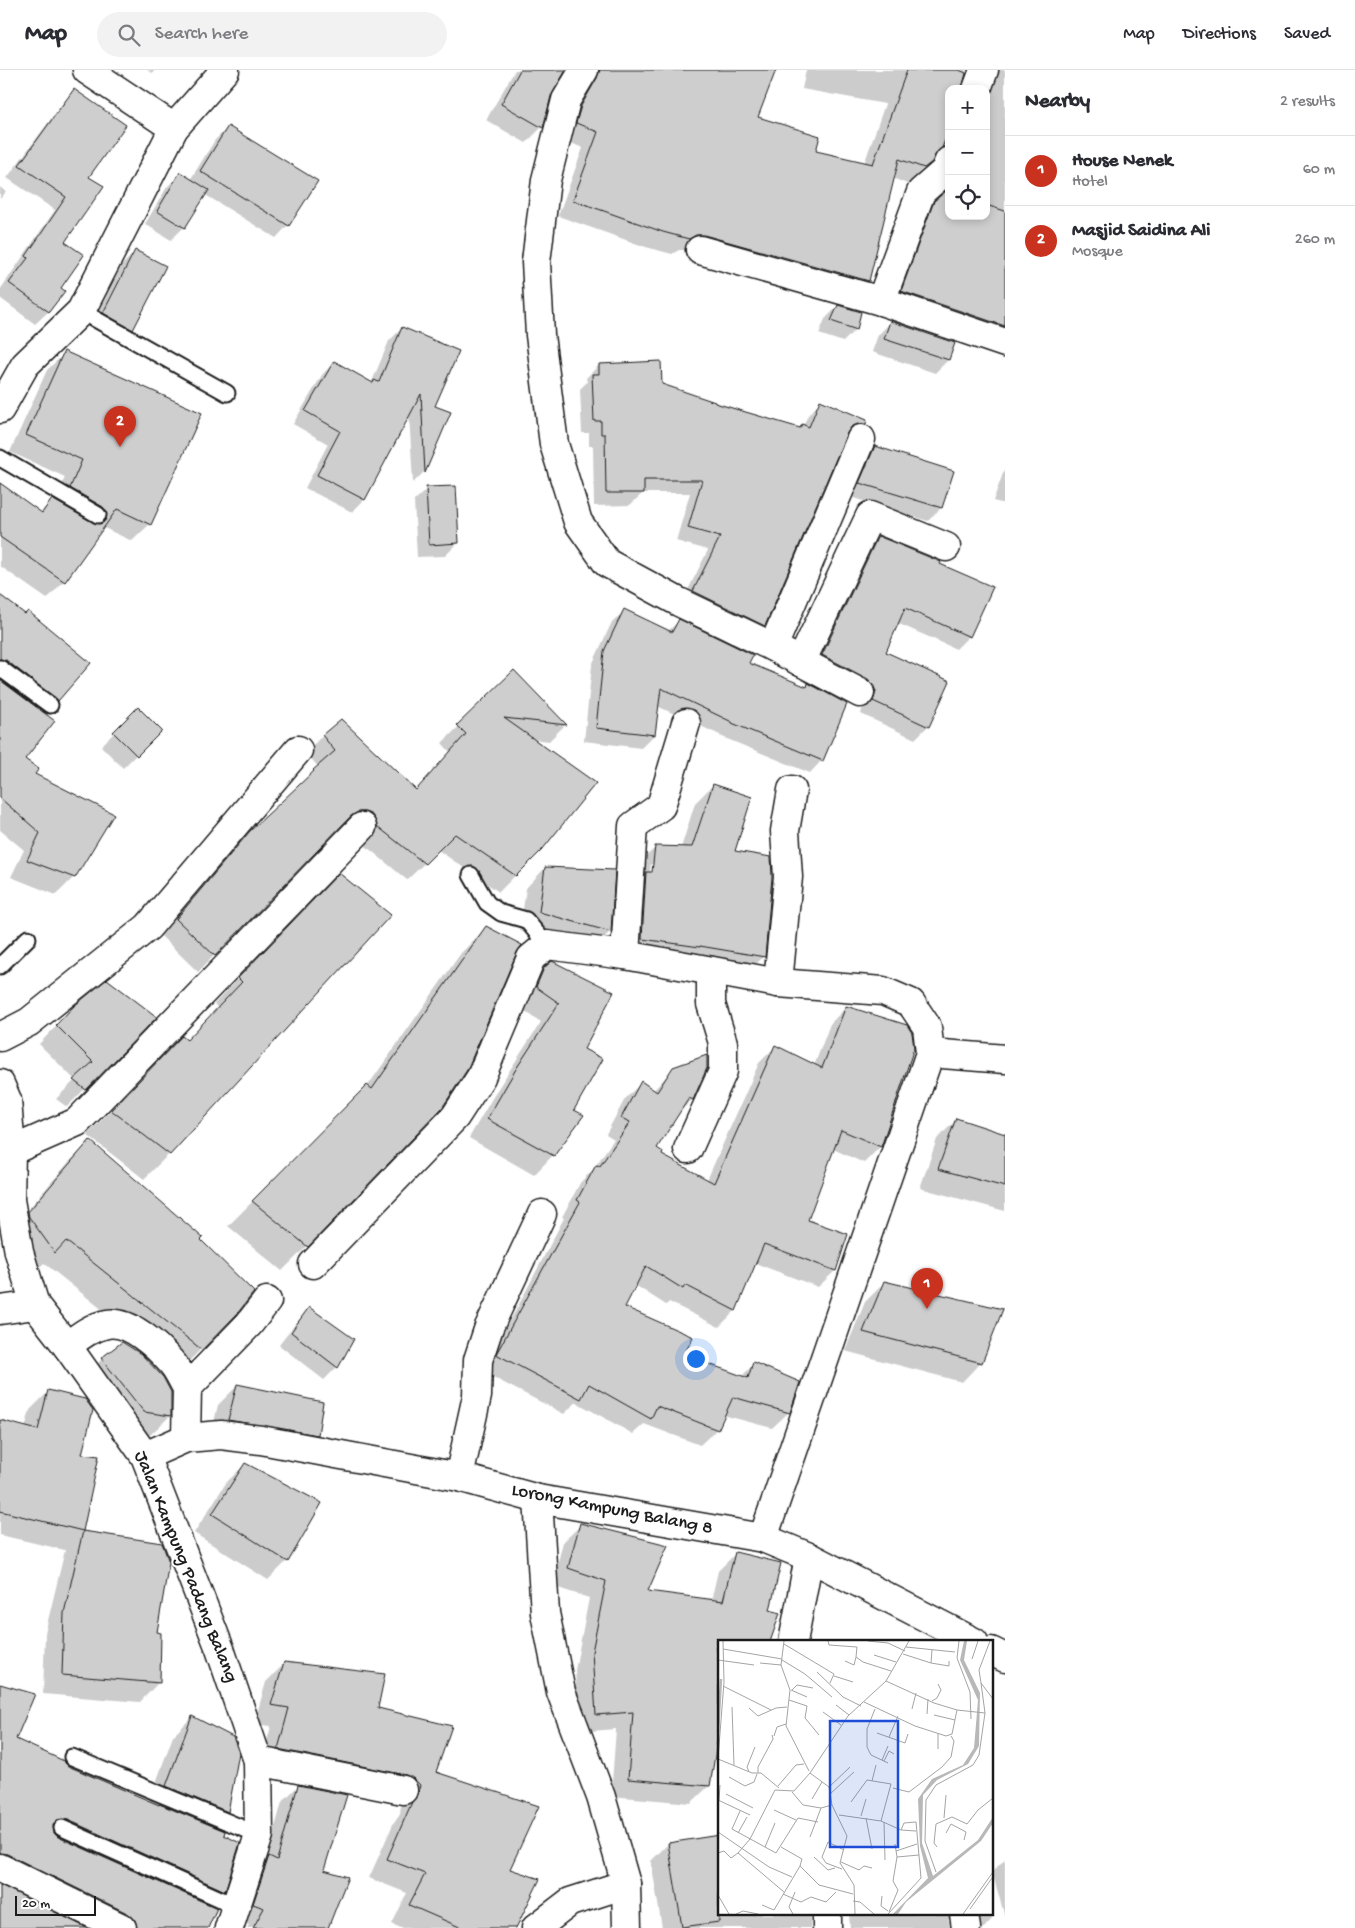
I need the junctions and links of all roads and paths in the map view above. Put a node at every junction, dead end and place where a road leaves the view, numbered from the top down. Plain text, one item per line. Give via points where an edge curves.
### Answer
1 (88, 70) edge
2 (225, 70) edge
3 (584, 70) edge
4 (984, 70) edge
5 (978, 85) edge
6 (174, 128) junction
7 (945, 171) edge
8 (700, 250) dead end
9 (881, 301) junction
10 (81, 310) junction
11 (1005, 343) edge
12 (227, 393) dead end
13 (0, 409) edge
14 (861, 439) dead end
15 (0, 458) edge
16 (98, 515) dead end
17 (946, 547) dead end
18 (773, 646) junction
19 (801, 662) junction
20 (0, 668) edge
21 (860, 693) dead end
22 (50, 705) dead end
23 (686, 723) dead end
24 (298, 750) dead end
25 (792, 790) dead end
26 (362, 827) dead end
27 (471, 875) dead end
28 (28, 938) dead end
29 (547, 945) junction
30 (625, 955) junction
31 (0, 966) edge
32 (711, 971) junction
33 (778, 983) junction
34 (0, 1038) edge
35 (930, 1053) junction
36 (1005, 1059) edge
37 (0, 1084) edge
38 (688, 1150) dead end
39 (10, 1151) junction
40 (542, 1214) dead end
41 (313, 1264) dead end
42 (267, 1301) dead end
43 (35, 1305) junction
44 (0, 1310) edge
45 (67, 1346) junction
46 (187, 1388) junction
47 (186, 1438) junction
48 (145, 1456) junction
49 (460, 1477) junction
50 (538, 1499) junction
51 (763, 1538) junction
52 (808, 1556) junction
53 (793, 1640) edge
54 (970, 1640) edge
55 (992, 1652) edge
56 (1005, 1658) edge
57 (72, 1757) dead end
58 (258, 1761) junction
59 (403, 1790) dead end
60 (62, 1828) dead end
61 (259, 1835) junction
62 (0, 1868) edge
63 (626, 1884) junction
64 (232, 1917) edge
65 (122, 1928) edge
66 (536, 1928) edge
67 (627, 1928) edge

1 - 6 street
2 - 6 street
3 - 18 street via 566,100 546,180 536,262 540,335 554,444 578,522 607,563 679,602
4 - 5 street
6 - 10 street
7 - 9 street via 921,192
8 - 9 street
9 - 11 street
10 - 12 lane
10 - 13 street via 24,365
14 - 18 street
15 - 16 lane
17 - 19 street via 870,516
18 - 19 street
19 - 21 street
20 - 22 lane
23 - 30 street via 661,806 633,826
24 - 34 street via 148,927 29,1022
25 - 33 street via 785,831 788,877
26 - 39 street via 77,1122
27 - 29 lane via 487,902 501,913 526,920
28 - 31 lane
29 - 30 street
29 - 41 street via 531,958 481,1077 455,1117
30 - 32 street
32 - 33 street
32 - 38 street via 711,1004 723,1043 723,1071
33 - 35 street via 883,991 911,1003 926,1027
35 - 36 street
35 - 51 street
37 - 39 street, Jalan Kampung Padang Balang via 7,1100
39 - 43 street, Jalan Kampung Padang Balang via 10,1200 19,1252
40 - 49 street via 489,1327 478,1360 477,1396
42 - 46 street
43 - 44 street
43 - 45 street, Jalan Kampung Padang Balang
45 - 46 street via 86,1331 109,1324 129,1326 172,1363
45 - 48 street, Jalan Kampung Padang Balang
46 - 47 street
47 - 48 street, Lorong Kampung Balang 8
47 - 49 street, Lorong Kampung Balang 8 via 221,1435 260,1440
48 - 58 street, Jalan Kampung Padang Balang via 220,1649
49 - 50 street, Lorong Kampung Balang 8
50 - 51 street, Lorong Kampung Balang 8
50 - 63 street via 545,1613 561,1692 600,1797
51 - 52 street, Lorong Kampung Balang 8
52 - 53 street
52 - 54 street, Lorong Kampung Balang 8
55 - 56 street
57 - 61 lane
58 - 59 street
58 - 61 street, Jalan Kampung Padang Balang
60 - 64 lane
61 - 64 street, Jalan Kampung Padang Balang
62 - 65 street
63 - 66 street via 570,1902
63 - 67 street

